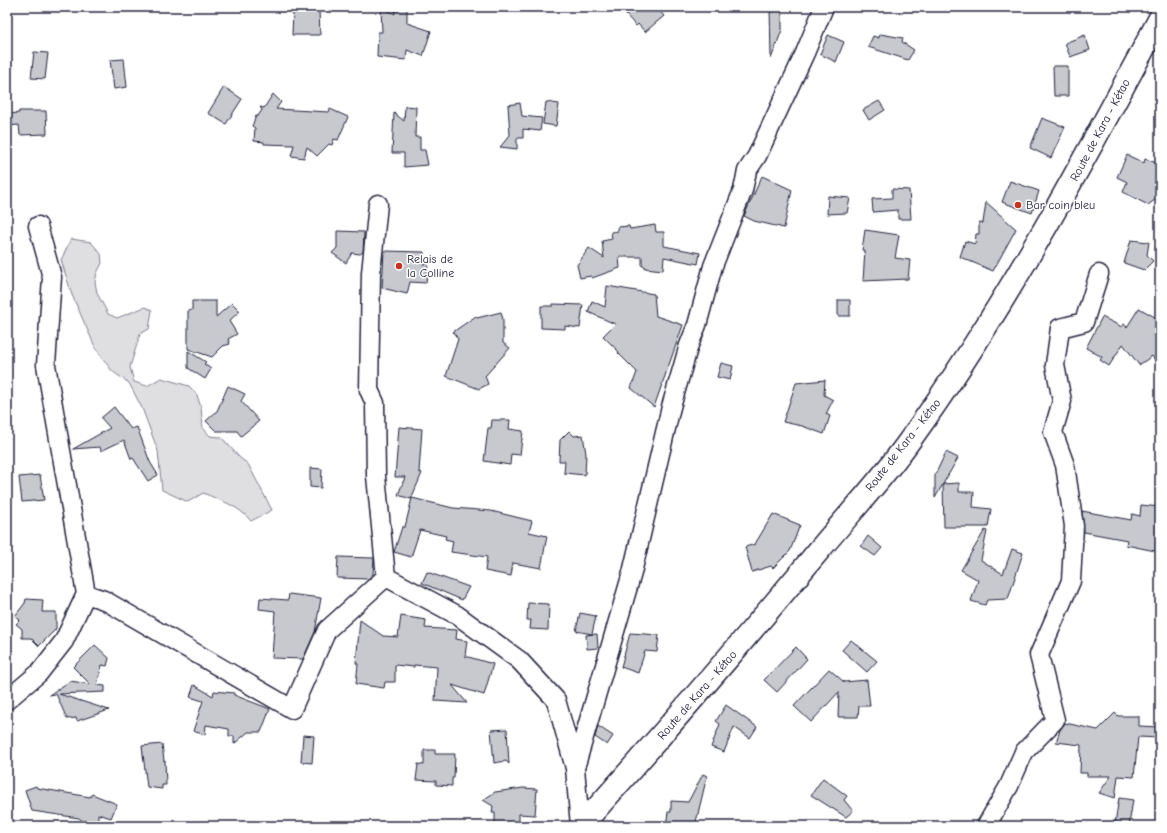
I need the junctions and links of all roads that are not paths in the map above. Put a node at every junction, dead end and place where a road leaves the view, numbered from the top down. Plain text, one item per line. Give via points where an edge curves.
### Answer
1 (824, 7) edge
2 (1160, 18) edge
3 (378, 204) dead end
4 (38, 226) dead end
5 (1099, 274) dead end
6 (386, 577) junction
7 (86, 594) junction
8 (7, 700) edge
9 (575, 768) junction
10 (580, 826) edge
11 (986, 826) edge

1 - 9 street via 757,156 747,171 743,190 712,266 671,407 632,573
2 - 10 main road, Route de Kara - Kétao via 1065,196 1006,297 963,365 908,443 733,655
3 - 6 street via 372,273 369,390 375,403 376,476
4 - 7 street via 52,277 46,365
5 - 11 street via 1084,322 1060,328 1055,365 1062,401 1053,432 1065,466 1074,526 1071,581 1039,655 1055,720 1024,752 1009,786
6 - 7 street via 327,630 292,709 104,600
6 - 9 street via 457,614 519,660 556,700
7 - 8 street via 64,642 39,673
9 - 10 street

